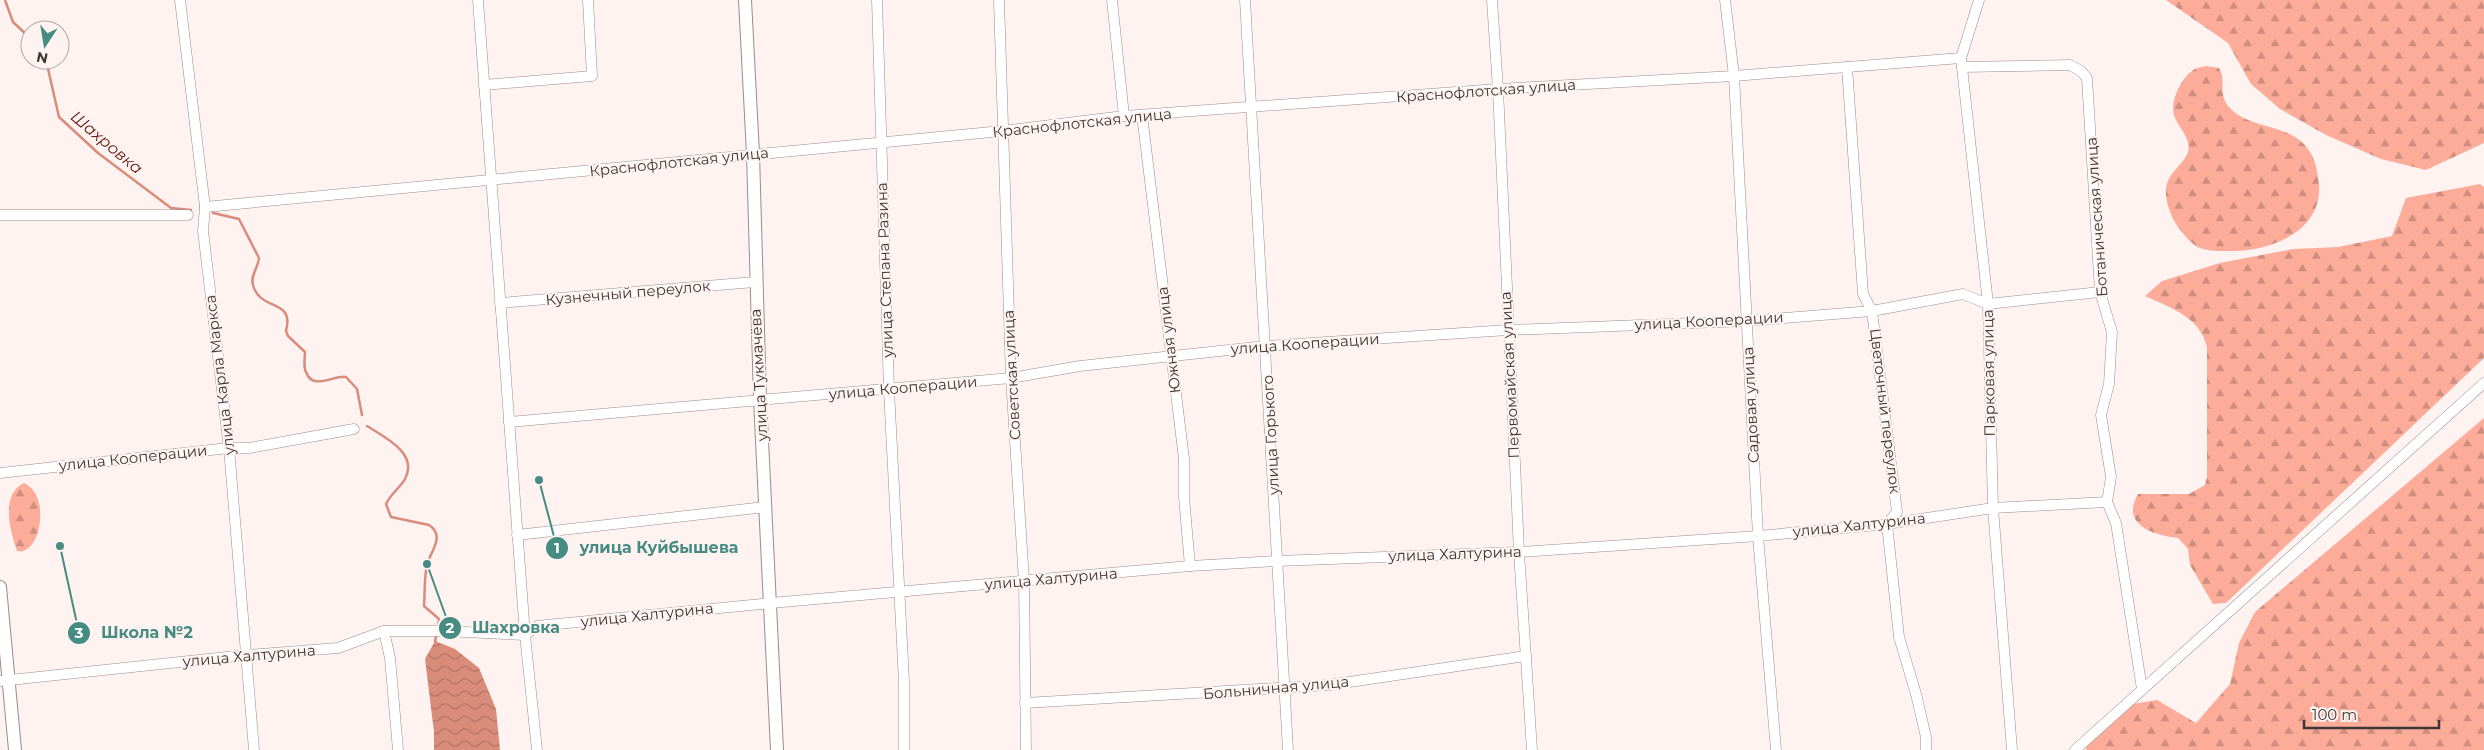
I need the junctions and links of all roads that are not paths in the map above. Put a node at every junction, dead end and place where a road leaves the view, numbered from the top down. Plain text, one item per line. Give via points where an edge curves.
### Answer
1 (180, 0) edge
2 (478, 0) edge
3 (588, 0) edge
4 (745, 0) edge
5 (877, 0) edge
6 (999, 0) edge
7 (1112, 0) edge
8 (1246, 0) edge
9 (1492, 0) edge
10 (1725, 0) edge
11 (1979, 0) edge
12 (1962, 63) junction
13 (1847, 67) junction
14 (1734, 76) junction
15 (484, 85) junction
16 (1498, 89) junction
17 (1251, 108) junction
18 (1142, 115) junction
19 (1124, 116) junction
20 (1002, 131) junction
21 (881, 142) junction
22 (753, 154) junction
23 (491, 181) junction
24 (205, 207) junction
25 (0, 215) edge
26 (188, 215) dead end
27 (755, 282) junction
28 (2100, 292) junction
29 (500, 303) junction
30 (1988, 304) junction
31 (1872, 311) junction
32 (1747, 321) junction
33 (1508, 330) junction
34 (1266, 346) junction
35 (1170, 356) junction
36 (1011, 378) junction
37 (2484, 383) edge
38 (889, 390) junction
39 (760, 399) junction
40 (509, 422) junction
41 (354, 429) dead end
42 (229, 448) junction
43 (0, 473) edge
44 (2108, 502) junction
45 (765, 507) junction
46 (1993, 508) junction
47 (1887, 524) junction
48 (517, 535) junction
49 (1758, 536) junction
50 (1519, 552) junction
51 (1277, 560) junction
52 (1190, 566) junction
53 (1024, 581) junction
54 (0, 587) edge
55 (901, 592) junction
56 (771, 603) junction
57 (384, 631) junction
58 (525, 635) junction
59 (246, 655) junction
60 (1526, 656) junction
61 (5, 681) edge
62 (2142, 688) junction
63 (1285, 690) junction
64 (1025, 703) junction
65 (15, 750) edge
66 (254, 750) edge
67 (398, 750) edge
68 (537, 750) edge
69 (778, 750) edge
70 (904, 750) edge
71 (1026, 750) edge
72 (1288, 750) edge
73 (1532, 750) edge
74 (1776, 750) edge
75 (1926, 750) edge
76 (2012, 750) edge
77 (2075, 750) edge

1 - 24 street, улица Карла Маркса
2 - 15 street
3 - 15 street via 592,76
4 - 22 street, улица Тукмачёва
5 - 21 street, улица Степана Разина
6 - 20 street, Советская улица
7 - 19 street
8 - 17 street, улица Горького
9 - 16 street, Первомайская улица
10 - 14 street, Садовая улица
11 - 12 street, Парковая улица
12 - 13 street, Краснофлотская улица
12 - 28 street, Ботаническая улица via 2070,65 2087,78
12 - 30 street, Парковая улица
13 - 14 street, Краснофлотская улица
13 - 31 street, Цветочный переулок via 1863,294
14 - 16 street, Краснофлотская улица
14 - 32 street, Садовая улица
15 - 23 street
16 - 17 street, Краснофлотская улица
16 - 33 street, Первомайская улица
17 - 18 street, Краснофлотская улица
17 - 34 street, улица Горького
18 - 19 street, Краснофлотская улица
18 - 35 street, Южная улица
19 - 20 street, Краснофлотская улица
20 - 21 street, Краснофлотская улица
20 - 36 street, Советская улица
21 - 22 street, Краснофлотская улица
21 - 38 street, улица Степана Разина
22 - 23 street, Краснофлотская улица
22 - 27 street, улица Тукмачёва
23 - 24 street, Краснофлотская улица
23 - 29 street
24 - 42 street, улица Карла Маркса via 203,231
25 - 26 street
27 - 29 street, Кузнечный переулок
27 - 39 street, улица Тукмачёва
28 - 30 street, улица Кооперации
28 - 44 street, Ботаническая улица via 2112,332 2109,384 2101,416 2111,477
29 - 40 street
30 - 31 street, улица Кооперации via 1963,294
30 - 46 street, Парковая улица
31 - 32 street, улица Кооперации
31 - 47 street, Цветочный переулок via 1897,512
32 - 33 street, улица Кооперации
32 - 49 street, Садовая улица
33 - 34 street, улица Кооперации
33 - 50 street, Первомайская улица
34 - 35 street, улица Кооперации
34 - 51 street, улица Горького
35 - 36 street, улица Кооперации
35 - 52 street, Южная улица via 1184,459
36 - 38 street, улица Кооперации
36 - 53 street, Советская улица
37 - 62 street
38 - 39 street, улица Кооперации
38 - 55 street, улица Степана Разина
39 - 40 street, улица Кооперации
39 - 45 street, улица Тукмачёва
40 - 48 street
41 - 42 street, улица Кооперации via 249,448
42 - 43 street, улица Кооперации
42 - 59 street, улица Карла Маркса
44 - 46 street, улица Халтурина
44 - 62 street, Ботаническая улица via 2116,523
45 - 48 street
45 - 56 street, улица Тукмачёва
46 - 47 street, улица Халтурина
46 - 76 street, Парковая улица
47 - 49 street, улица Халтурина
47 - 75 street, Цветочный переулок via 1899,637 1916,694
48 - 58 street
49 - 50 street, улица Халтурина
49 - 74 street, Садовая улица
50 - 51 street, улица Халтурина
50 - 60 street, Первомайская улица
51 - 52 street, улица Халтурина
51 - 63 street, улица Горького
52 - 53 street, улица Халтурина
53 - 55 street, улица Халтурина
53 - 64 street, Советская улица
54 - 61 street
55 - 56 street, улица Халтурина
55 - 70 street, улица Степана Разина
56 - 58 street, улица Халтурина via 537,626
56 - 69 street, улица Тукмачёва
57 - 58 street, улица Халтурина
57 - 59 street, улица Халтурина via 338,648
57 - 67 street via 390,658
58 - 68 street
59 - 61 street, улица Халтурина
59 - 66 street, улица Карла Маркса
60 - 63 street, Больничная улица
60 - 73 street, Первомайская улица
61 - 65 street
62 - 77 street
63 - 64 street, Больничная улица
63 - 72 street, улица Горького
64 - 71 street, Советская улица

